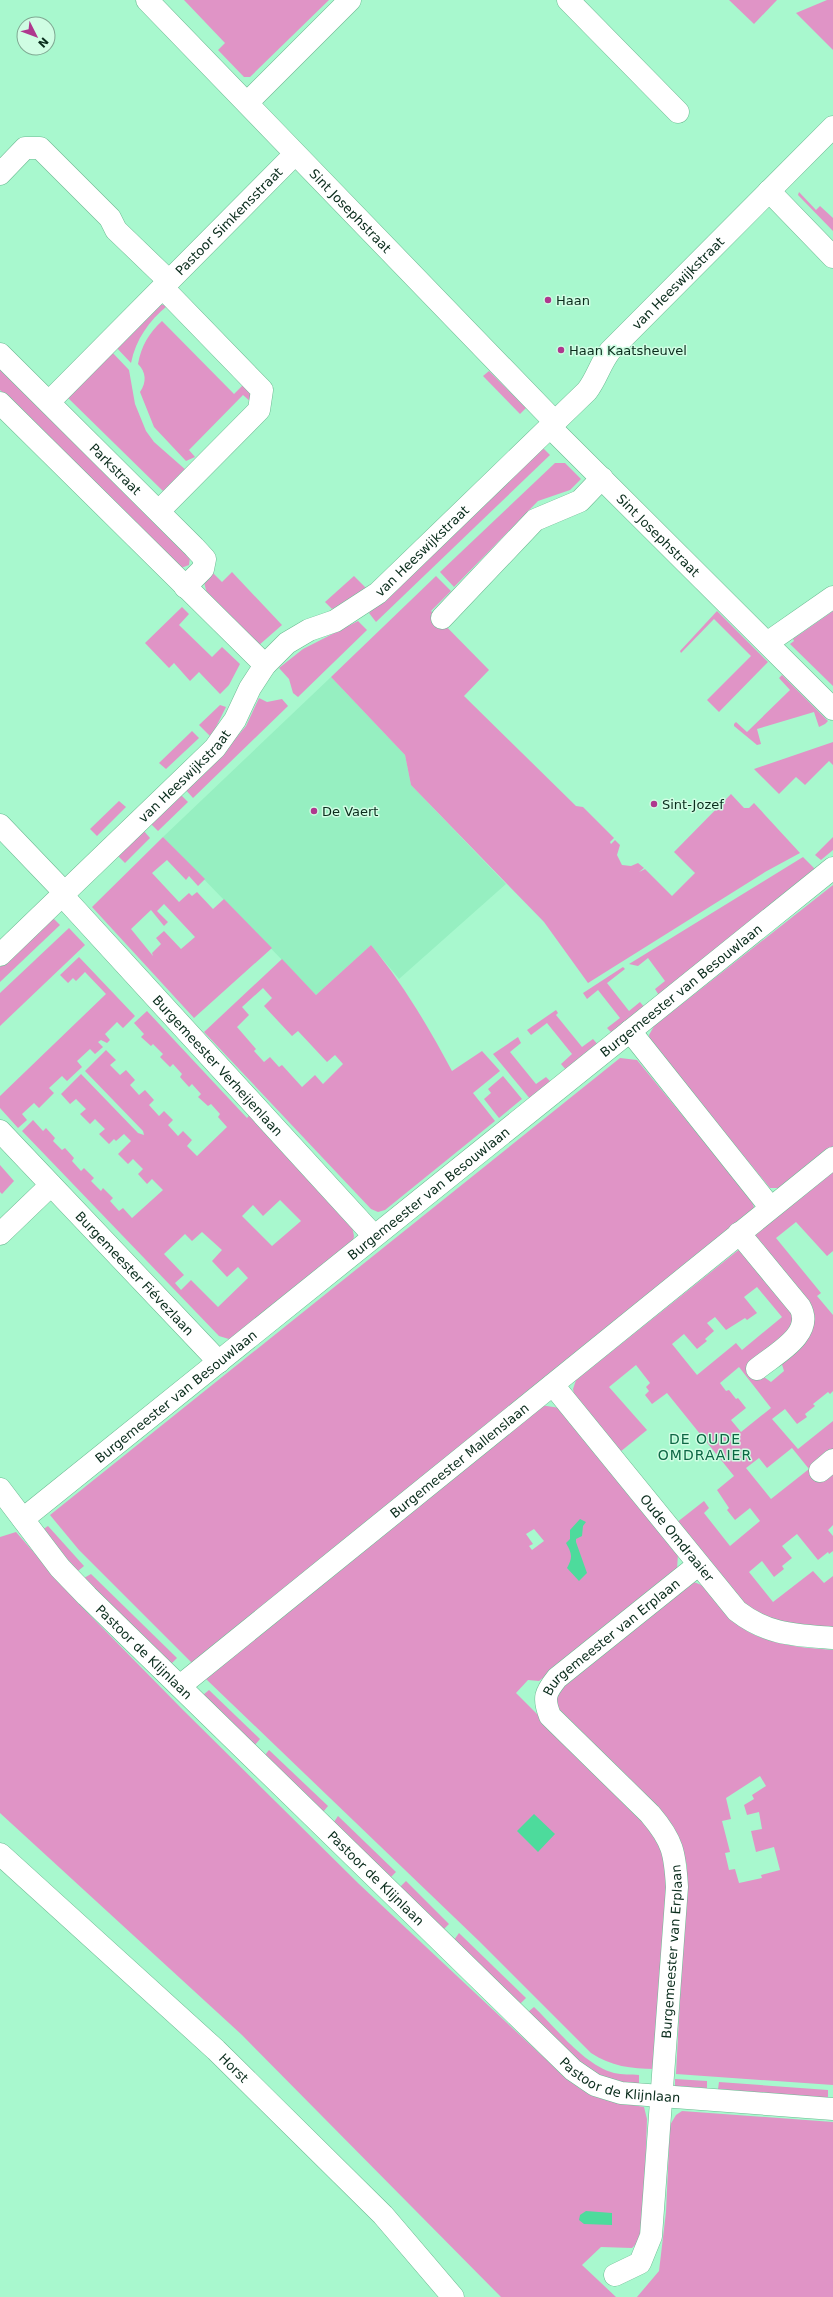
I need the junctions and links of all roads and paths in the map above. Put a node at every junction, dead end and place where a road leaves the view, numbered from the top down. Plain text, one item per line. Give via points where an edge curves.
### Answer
1 (147, 0) edge
2 (350, 0) edge
3 (568, 0) edge
4 (247, 103) junction
5 (678, 112) dead end
6 (833, 127) edge
7 (295, 154) junction
8 (0, 174) edge
9 (769, 191) junction
10 (833, 256) edge
11 (166, 285) junction
12 (0, 354) edge
13 (48, 402) junction
14 (0, 403) edge
15 (552, 424) junction
16 (602, 478) junction
17 (159, 511) junction
18 (185, 587) junction
19 (833, 597) edge
20 (442, 618) dead end
21 (767, 643) junction
22 (265, 665) junction
23 (833, 709) edge
24 (0, 825) edge
25 (833, 868) edge
26 (63, 894) junction
27 (0, 955) edge
28 (630, 1031) junction
29 (0, 1131) edge
30 (833, 1158) edge
31 (51, 1185) junction
32 (770, 1207) junction
33 (739, 1233) junction
34 (0, 1234) edge
35 (374, 1236) junction
36 (219, 1362) junction
37 (757, 1369) dead end
38 (553, 1385) junction
39 (0, 1489) edge
40 (23, 1519) junction
41 (698, 1565) junction
42 (833, 1638) edge
43 (180, 1686) junction
44 (0, 1854) edge
45 (661, 2096) junction
46 (833, 2108) edge
47 (615, 2275) dead end
48 (453, 2297) edge

1 - 4 street, Sint Josephstraat
2 - 4 street
3 - 5 street
4 - 7 street, Sint Josephstraat
6 - 9 street, van Heeswijkstraat
7 - 11 street, Pastoor Simkensstraat
7 - 15 street, Sint Josephstraat
8 - 11 street via 25,148 40,148 110,218 116,230
9 - 10 street
9 - 15 street, van Heeswijkstraat via 610,351 600,363 595,380
11 - 13 street, Pastoor Simkensstraat
11 - 17 street via 262,390 259,410
12 - 13 street, Parkstraat
13 - 17 street, Parkstraat
14 - 18 street
15 - 16 street, Sint Josephstraat
15 - 22 street, van Heeswijkstraat via 378,593 335,621 309,630 287,643
16 - 20 street via 580,501 535,520
16 - 21 street, Sint Josephstraat
17 - 18 street, Parkstraat via 205,559 203,569
18 - 22 street
19 - 21 street
21 - 23 street, Sint Josephstraat
22 - 26 street, van Heeswijkstraat via 223,739
24 - 26 street, Burgemeester Verheijenlaan
25 - 28 street, Burgemeester van Besouwlaan
26 - 27 street, van Heeswijkstraat
26 - 35 street, Burgemeester Verheijenlaan
28 - 32 street
28 - 35 street, Burgemeester van Besouwlaan
29 - 31 street, Burgemeester Fiévezlaan
30 - 32 street, Burgemeester Mallenslaan
31 - 34 street
31 - 36 street, Burgemeester Fiévezlaan
32 - 33 street, Burgemeester Mallenslaan
33 - 37 street via 800,1307 805,1320 797,1336
33 - 38 street, Burgemeester Mallenslaan
35 - 36 street, Burgemeester van Besouwlaan
36 - 40 street, Burgemeester van Besouwlaan
38 - 41 street, Oude Omdraaier
38 - 43 street, Burgemeester Mallenslaan
39 - 40 street, Pastoor de Klijnlaan
40 - 43 street, Pastoor de Klijnlaan via 60,1568
41 - 42 street, Oude Omdraaier via 737,1611 752,1623 775,1632
41 - 45 street, Burgemeester van Erplaan via 557,1678 547,1690 545,1703 550,1716 650,1814 665,1832 675,1856 677,1887
43 - 45 street, Pastoor de Klijnlaan via 573,2070 595,2085 621,2093
44 - 48 street, Horst via 221,2055 383,2215
45 - 46 street, Pastoor de Klijnlaan
45 - 47 street, Burgemeester van Erplaan via 651,2236 640,2263

